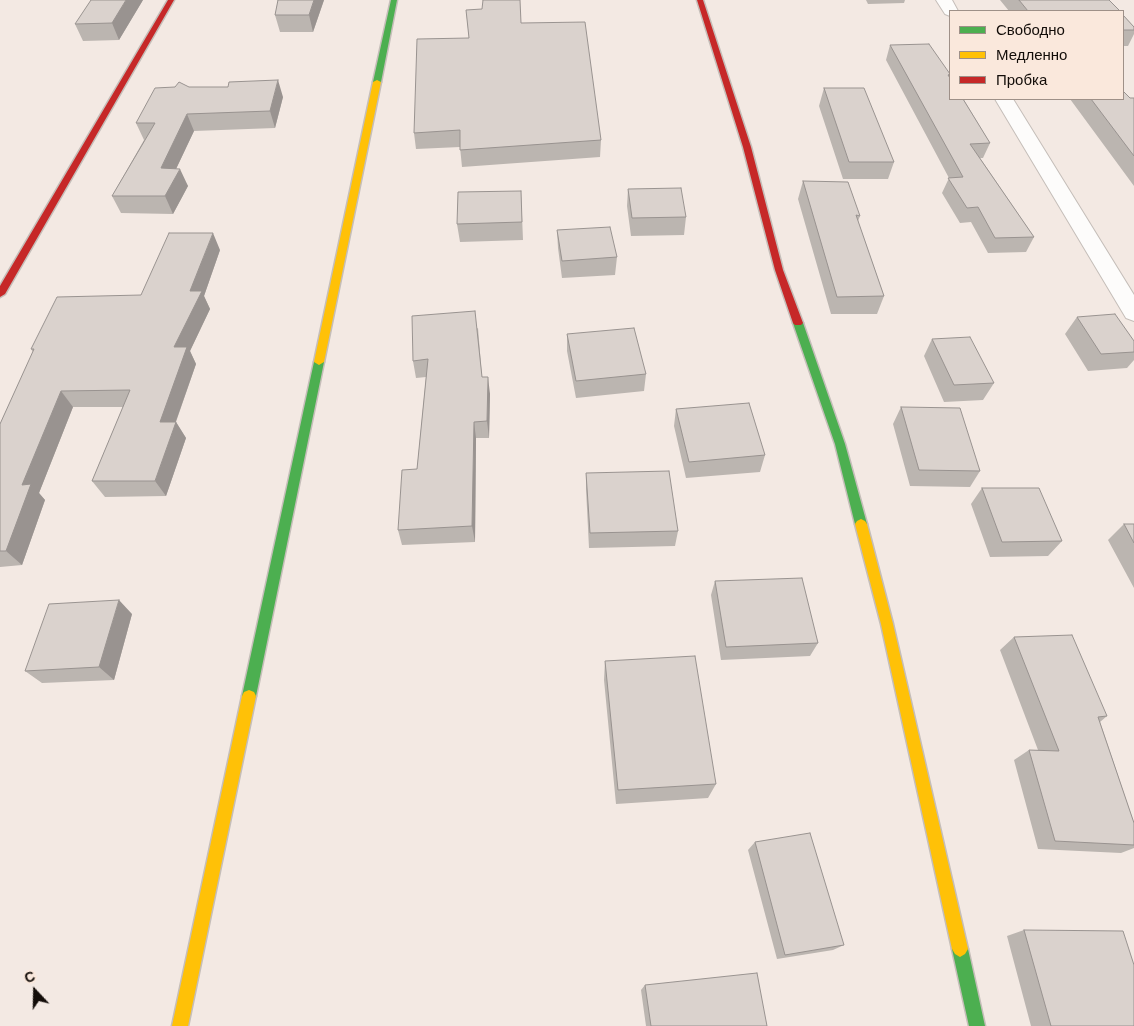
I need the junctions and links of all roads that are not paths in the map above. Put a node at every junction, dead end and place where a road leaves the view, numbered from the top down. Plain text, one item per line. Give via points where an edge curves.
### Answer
1 (171, 0) edge
2 (394, 0) edge
3 (700, 0) edge
4 (1005, 100) edge
5 (0, 294) edge
6 (1134, 313) edge
7 (180, 1026) edge
8 (977, 1026) edge

1 - 5 street
2 - 7 street
3 - 8 street via 747,147 780,270 840,444 887,624
4 - 6 street

